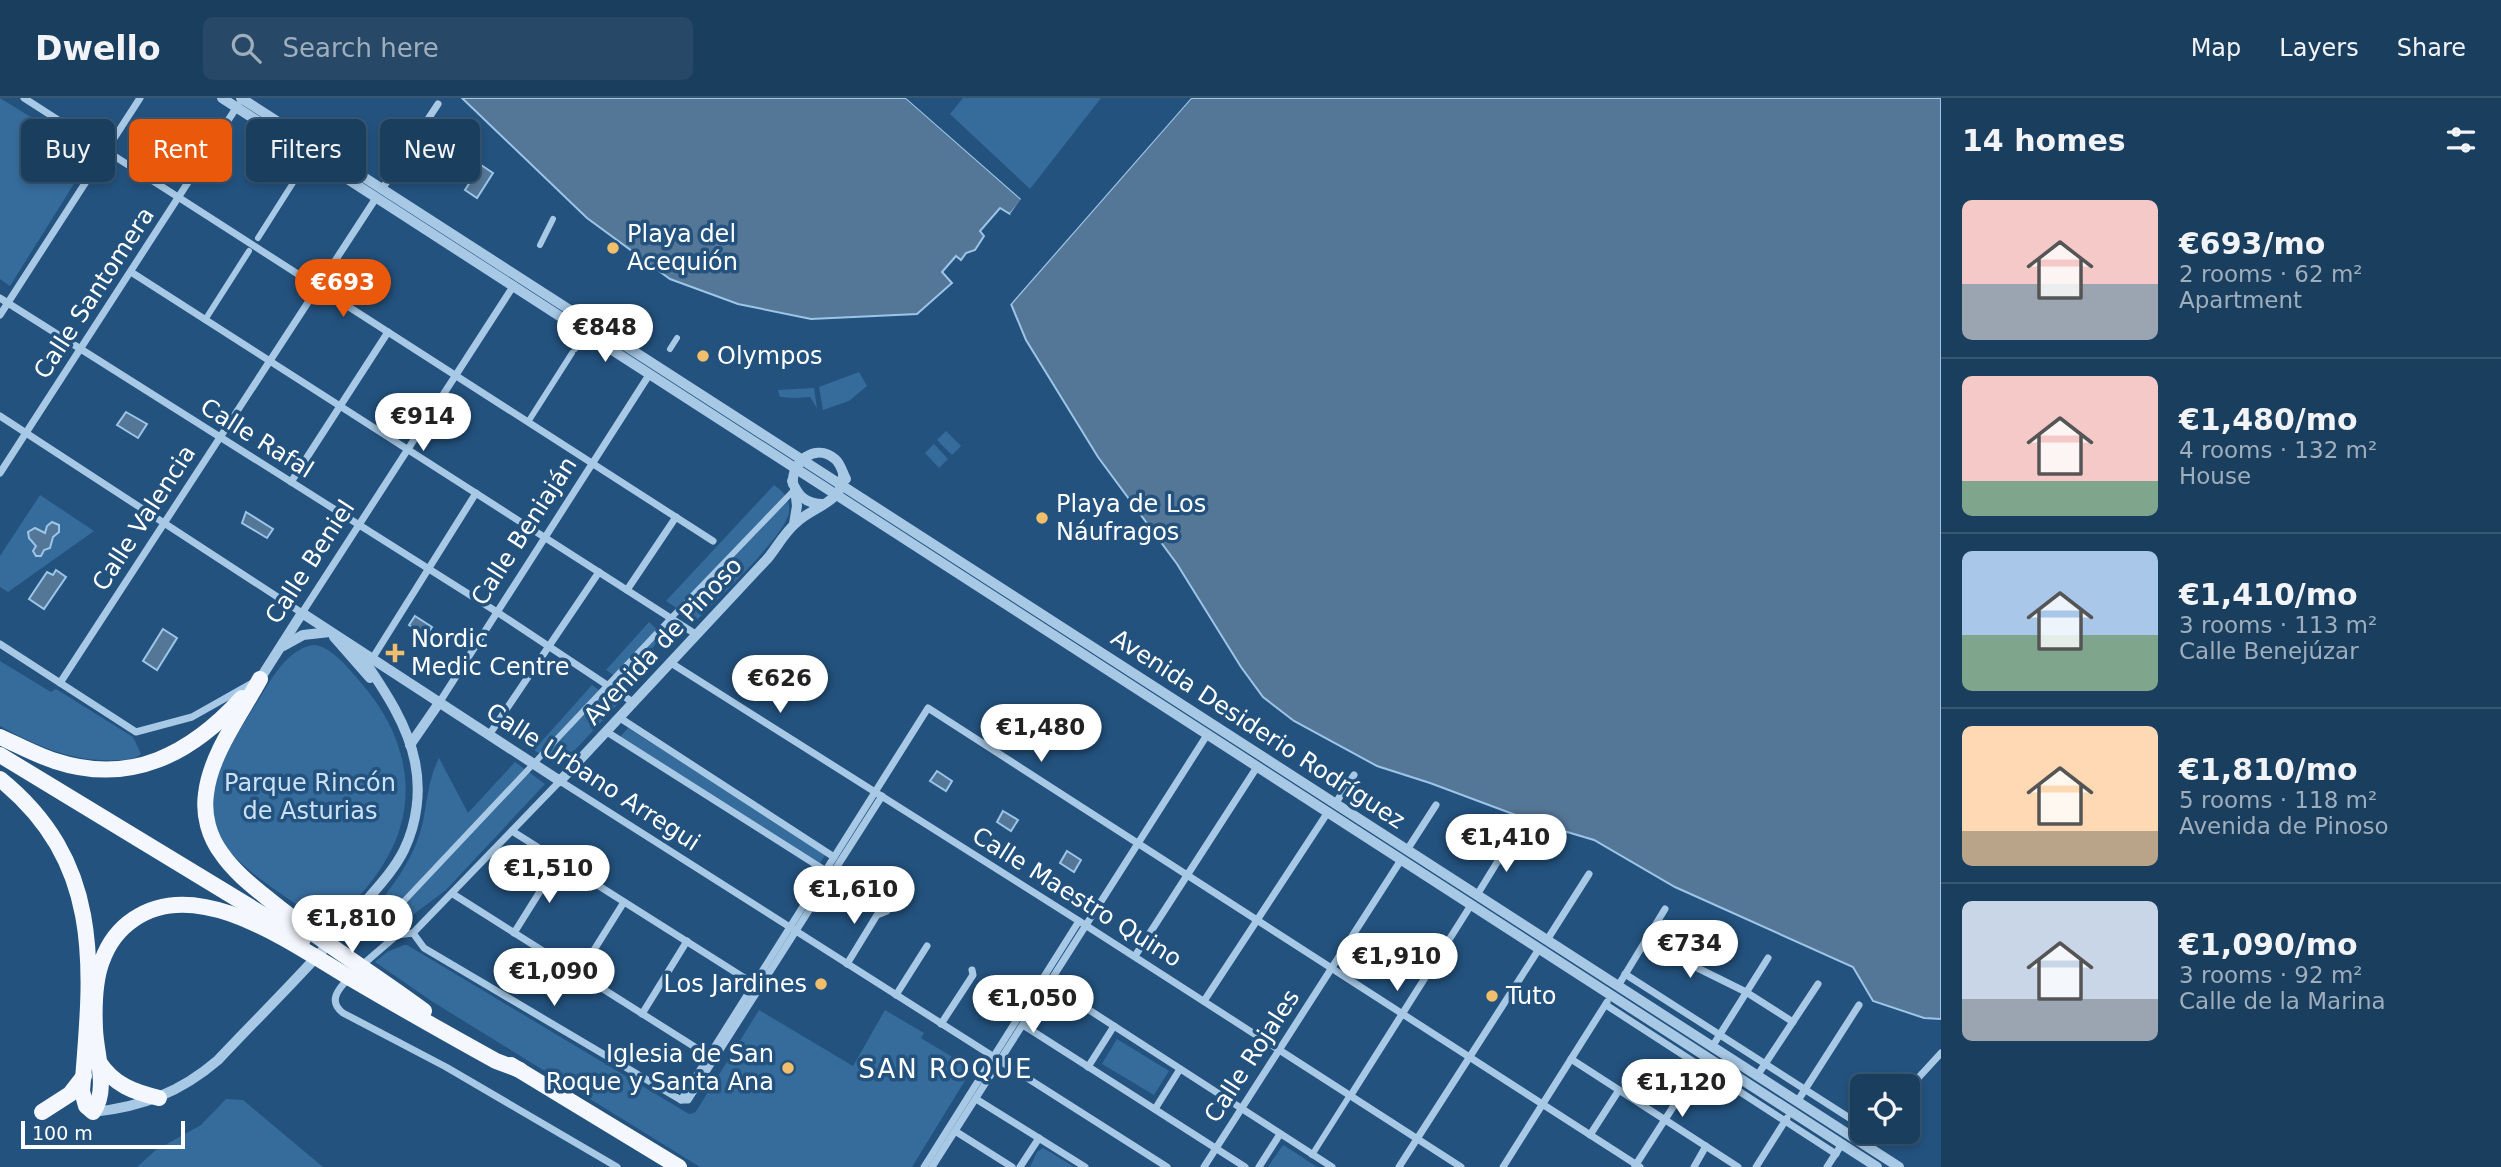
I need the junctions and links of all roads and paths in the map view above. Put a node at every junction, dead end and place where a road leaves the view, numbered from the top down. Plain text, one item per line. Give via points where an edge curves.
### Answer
1 (24, 98) edge
2 (140, 98) edge
3 (222, 98) edge
4 (240, 100) edge
5 (438, 104) dead end
6 (57, 119) edge
7 (115, 136) edge
8 (115, 156) edge
9 (86, 182) edge
10 (294, 182) edge
11 (379, 193) junction
12 (179, 197) junction
13 (553, 219) dead end
14 (258, 238) dead end
15 (540, 245) dead end
16 (249, 251) dead end
17 (131, 272) junction
18 (516, 282) junction
19 (318, 287) junction
20 (0, 298) edge
21 (8, 303) junction
22 (0, 315) edge
23 (205, 320) junction
24 (387, 332) junction
25 (677, 338) dead end
26 (574, 349) dead end
27 (670, 349) dead end
28 (80, 350) junction
29 (270, 361) junction
30 (649, 375) junction
31 (456, 376) junction
32 (340, 406) junction
33 (0, 416) edge
34 (528, 422) junction
35 (26, 434) junction
36 (220, 437) junction
37 (408, 450) junction
38 (781, 460) junction
39 (593, 463) junction
40 (798, 464) junction
41 (0, 473) edge
42 (291, 482) junction
43 (841, 485) junction
44 (794, 487) junction
45 (476, 493) junction
46 (854, 500) junction
47 (822, 504) junction
48 (676, 517) junction
49 (164, 523) junction
50 (793, 524) junction
51 (359, 525) junction
52 (545, 537) junction
53 (713, 541) dead end
54 (428, 568) junction
55 (599, 572) junction
56 (627, 590) junction
57 (497, 612) junction
58 (302, 613) junction
59 (671, 618) junction
60 (330, 632) junction
61 (697, 635) junction
62 (0, 644) edge
63 (550, 647) junction
64 (280, 648) junction
65 (356, 649) junction
66 (372, 659) junction
67 (671, 663) junction
68 (260, 678) junction
69 (60, 683) junction
70 (608, 685) junction
71 (382, 689) junction
72 (439, 703) junction
73 (634, 703) junction
74 (620, 718) junction
75 (607, 732) junction
76 (489, 735) junction
77 (1208, 735) junction
78 (0, 737) edge
79 (410, 746) junction
80 (0, 755) edge
81 (533, 764) junction
82 (1257, 767) junction
83 (1354, 775) dead end
84 (0, 779) edge
85 (560, 781) junction
86 (878, 794) junction
87 (1436, 805) dead end
88 (1331, 808) junction
89 (512, 831) junction
90 (1513, 838) dead end
91 (1138, 844) junction
92 (1404, 855) junction
93 (834, 857) junction
94 (559, 861) junction
95 (826, 871) junction
96 (1589, 874) dead end
97 (1187, 875) junction
98 (900, 891) dead end
99 (453, 894) junction
100 (1474, 900) junction
101 (624, 902) junction
102 (1665, 909) dead end
103 (390, 916) dead end
104 (1257, 920) junction
105 (1083, 923) junction
106 (793, 930) junction
107 (413, 933) junction
108 (514, 933) junction
109 (306, 941) junction
110 (687, 942) junction
111 (1645, 942) junction
112 (1543, 944) junction
113 (927, 946) dead end
114 (1135, 956) junction
115 (1768, 958) dead end
116 (848, 964) junction
117 (1332, 968) junction
118 (972, 970) dead end
119 (579, 974) junction
120 (1625, 974) junction
121 (363, 976) junction
122 (754, 984) junction
123 (1049, 984) junction
124 (1818, 984) dead end
125 (1746, 992) junction
126 (896, 995) junction
127 (1612, 995) junction
128 (1204, 1001) junction
129 (1860, 1005) dead end
130 (642, 1014) junction
131 (1403, 1014) junction
132 (1793, 1022) junction
133 (942, 1024) junction
134 (1023, 1025) junction
135 (1114, 1026) junction
136 (1719, 1035) junction
137 (1279, 1049) junction
138 (1941, 1053) edge
139 (709, 1056) junction
140 (1706, 1056) junction
141 (1469, 1057) junction
142 (997, 1059) junction
143 (1571, 1059) junction
144 (98, 1060) junction
145 (1765, 1064) junction
146 (1088, 1067) junction
147 (1180, 1069) junction
148 (520, 1070) junction
149 (84, 1076) junction
150 (1758, 1076) junction
151 (1920, 1076) edge
152 (1619, 1090) junction
153 (1805, 1090) junction
154 (1350, 1095) junction
155 (159, 1098) junction
156 (976, 1099) junction
157 (681, 1100) junction
158 (1542, 1104) junction
159 (1155, 1109) junction
160 (1241, 1109) junction
161 (1791, 1111) junction
162 (42, 1112) dead end
163 (93, 1112) junction
164 (1850, 1118) edge
165 (1665, 1120) junction
166 (955, 1131) junction
167 (1280, 1134) junction
168 (1590, 1135) junction
169 (1038, 1138) junction
170 (1417, 1138) junction
171 (1850, 1138) edge
172 (1862, 1144) edge
173 (1706, 1146) junction
174 (1216, 1148) junction
175 (1839, 1149) junction
176 (1312, 1154) junction
177 (612, 1166) edge
178 (930, 1166) edge
179 (1637, 1166) edge
180 (679, 1167) edge
181 (1012, 1167) edge
182 (1020, 1167) edge
183 (1085, 1167) edge
184 (1167, 1167) edge
185 (1204, 1167) edge
186 (1245, 1167) edge
187 (1259, 1167) edge
188 (1332, 1167) edge
189 (1399, 1167) edge
190 (1461, 1167) edge
191 (1503, 1167) edge
192 (1694, 1167) edge
193 (1738, 1167) edge
194 (1755, 1167) edge
195 (1827, 1167) edge
196 (1877, 1167) edge
197 (1899, 1167) edge

1 - 6 street
2 - 7 street
3 - 4 street
4 - 11 street
4 - 12 street, Calle Santomera
5 - 11 street, Calle Valencia
8 - 12 street
9 - 21 street
10 - 14 street
11 - 18 street
11 - 19 street, Calle Valencia
12 - 17 street, Calle Santomera
12 - 19 street
13 - 15 street
16 - 23 street
17 - 23 street
17 - 28 street, Calle Santomera
18 - 30 street
18 - 31 street, Calle Beniel
18 - 40 street
19 - 24 street
19 - 29 street, Calle Valencia
20 - 21 street, Calle Rafal
21 - 22 street
21 - 28 street, Calle Rafal
23 - 29 street
24 - 31 street
24 - 32 street
25 - 27 street
26 - 34 street
28 - 35 street, Calle Santomera
28 - 36 street, Calle Rafal
29 - 32 street
29 - 36 street, Calle Valencia
30 - 38 street
30 - 39 street, Calle Beniaján
31 - 34 street
31 - 37 street, Calle Beniel
32 - 37 street
32 - 42 street
33 - 35 street, Calle Urbano Arregui
34 - 39 street
35 - 41 street, Calle Santomera
35 - 49 street, Calle Urbano Arregui
36 - 42 street, Calle Rafal
36 - 49 street, Calle Valencia
37 - 45 street
37 - 51 street, Calle Beniel
38 - 40 street
38 - 44 street
39 - 48 street
39 - 52 street, Calle Beniaján
40 - 43 street
40 - 43 street via 813,453 825,454 839,463
40 - 44 street
42 - 51 street, Calle Rafal
43 - 46 street
43 - 46 street
43 - 47 street, Avenida de Pinoso
44 - 47 street via 803,499
44 - 50 street via 797,506
44 - 59 street
45 - 52 street
45 - 54 street
46 - 47 street
46 - 77 street, Avenida Desiderio Rodríguez
46 - 88 street, Avenida Desiderio Rodríguez
47 - 50 street, Avenida de Pinoso
48 - 53 street
48 - 56 street
49 - 58 street, Calle Urbano Arregui
49 - 69 street, Calle Valencia
50 - 61 street, Avenida de Pinoso
51 - 54 street, Calle Rafal
51 - 58 street, Calle Beniel
52 - 55 street
52 - 57 street, Calle Beniaján
54 - 57 street, Calle Rafal
54 - 66 street
55 - 56 street
55 - 63 street
56 - 59 street
57 - 63 street, Calle Rafal
57 - 72 street, Calle Beniaján
58 - 60 street, Calle Urbano Arregui
58 - 64 street, Calle Beniel
59 - 61 street
59 - 70 street
60 - 64 street via 303,635
60 - 65 street, Calle Urbano Arregui
60 - 71 street
61 - 67 street, Avenida de Pinoso
62 - 69 street
63 - 70 street, Calle Rafal
63 - 76 street
64 - 68 street, Calle Beniel
65 - 66 street, Calle Urbano Arregui
65 - 71 street
66 - 72 street, Calle Urbano Arregui
67 - 73 street, Avenida de Pinoso
67 - 86 street, Calle Maestro Quino
68 - 69 street, Calle Beniel via 192,717 136,732
68 - 78 highway via 200,739 149,763 113,769 72,765
68 - 109 highway via 212,769 206,792 208,825 228,862
70 - 73 street, Calle Rafal
70 - 81 street
71 - 79 street
72 - 76 street, Calle Urbano Arregui
72 - 79 street, Calle Beniaján
73 - 74 street, Avenida de Pinoso
74 - 75 street, Avenida de Pinoso
74 - 93 street
75 - 85 street, Avenida de Pinoso
75 - 95 street
76 - 81 street, Calle Urbano Arregui
77 - 82 street, Avenida Desiderio Rodríguez
77 - 91 street
79 - 155 street via 418,789 414,820 389,873 218,1060 192,1081
80 - 109 highway
81 - 85 street, Calle Urbano Arregui
81 - 103 street
82 - 88 street, Avenida Desiderio Rodríguez
82 - 97 street
83 - 88 street
84 - 149 highway via 46,825 77,886 88,971
85 - 89 street, Avenida de Pinoso
85 - 106 street, Calle Urbano Arregui
86 - 91 street via 928,708
86 - 93 street
86 - 105 street, Calle Maestro Quino
86 - 106 street
87 - 92 street, Calle Rojales
88 - 92 street, Avenida Desiderio Rodríguez
88 - 104 street
89 - 94 street
89 - 99 street, Avenida de Pinoso
90 - 100 street
91 - 97 street
91 - 105 street
92 - 100 street, Avenida Desiderio Rodríguez
92 - 117 street, Calle Rojales
93 - 95 street
94 - 101 street
94 - 108 street
95 - 106 street
96 - 112 street
97 - 104 street
97 - 114 street
98 - 116 street via 887,911 877,915
99 - 107 street, Avenida de Pinoso
99 - 108 street
100 - 112 street, Avenida Desiderio Rodríguez
100 - 131 street
101 - 110 street
101 - 119 street
102 - 111 street
104 - 117 street
104 - 128 street
105 - 114 street, Calle Maestro Quino
105 - 123 street
105 - 142 street
106 - 116 street, Calle Urbano Arregui
106 - 122 street
106 - 157 street via 693,1095
107 - 157 street via 424,948
107 - 177 street via 397,935 346,981 334,998 338,1010 446,1067
108 - 119 street
109 - 121 highway
109 - 144 highway via 200,905 172,904 140,915 116,936 101,963 94,1016
110 - 122 street
110 - 130 street
111 - 120 street
111 - 125 street
112 - 127 street, Avenida Desiderio Rodríguez
112 - 141 street
113 - 126 street
114 - 128 street, Calle Maestro Quino
115 - 125 street
116 - 126 street, Calle Urbano Arregui
117 - 131 street
117 - 137 street, Calle Rojales
118 - 133 street
119 - 130 street
120 - 127 street
120 - 136 street
121 - 148 highway
121 - 148 highway via 496,1061
122 - 139 street
123 - 134 street
123 - 135 street
124 - 132 street
125 - 132 street
125 - 136 street
126 - 133 street, Calle Urbano Arregui
127 - 140 street, Avenida Desiderio Rodríguez
127 - 140 street, Avenida Desiderio Rodríguez
127 - 143 street
128 - 137 street, Calle Maestro Quino
129 - 153 street
130 - 139 street
131 - 141 street
131 - 154 street
132 - 145 street
133 - 142 street, Calle Urbano Arregui
134 - 142 street
134 - 146 street
135 - 146 street
135 - 147 street
136 - 140 street
136 - 145 street
137 - 154 street, Calle Maestro Quino
137 - 160 street, Calle Rojales
138 - 151 street
139 - 157 street
140 - 150 street, Avenida Desiderio Rodríguez
140 - 161 street, Avenida Desiderio Rodríguez
140 - 165 street
141 - 158 street
141 - 170 street
142 - 156 street
142 - 178 street
142 - 184 street, Calle Urbano Arregui
143 - 152 street
143 - 158 street
144 - 155 highway via 121,1086
144 - 163 highway via 100,1097
145 - 150 street
145 - 153 street
146 - 159 street
147 - 159 street
147 - 160 street
148 - 180 highway
149 - 162 highway via 70,1094
149 - 163 highway via 83,1099
150 - 161 street, Avenida Desiderio Rodríguez
152 - 165 street
152 - 168 street
153 - 161 street
153 - 164 street
154 - 170 street, Calle Maestro Quino
154 - 176 street
155 - 163 street
156 - 166 street
156 - 169 street
158 - 168 street
158 - 191 street
159 - 174 street
160 - 167 street
160 - 174 street, Calle Rojales
161 - 171 street, Avenida Desiderio Rodríguez
161 - 175 street, Avenida Desiderio Rodríguez
161 - 194 street
165 - 173 street
165 - 179 street
166 - 178 street
166 - 181 street
167 - 176 street
167 - 187 street
168 - 179 street
169 - 182 street
169 - 183 street
170 - 189 street
170 - 190 street, Calle Maestro Quino
172 - 197 street, Avenida Desiderio Rodríguez
173 - 192 street
173 - 193 street
174 - 185 street, Calle Rojales
174 - 186 street
175 - 195 street
175 - 196 street, Avenida Desiderio Rodríguez
176 - 188 street

